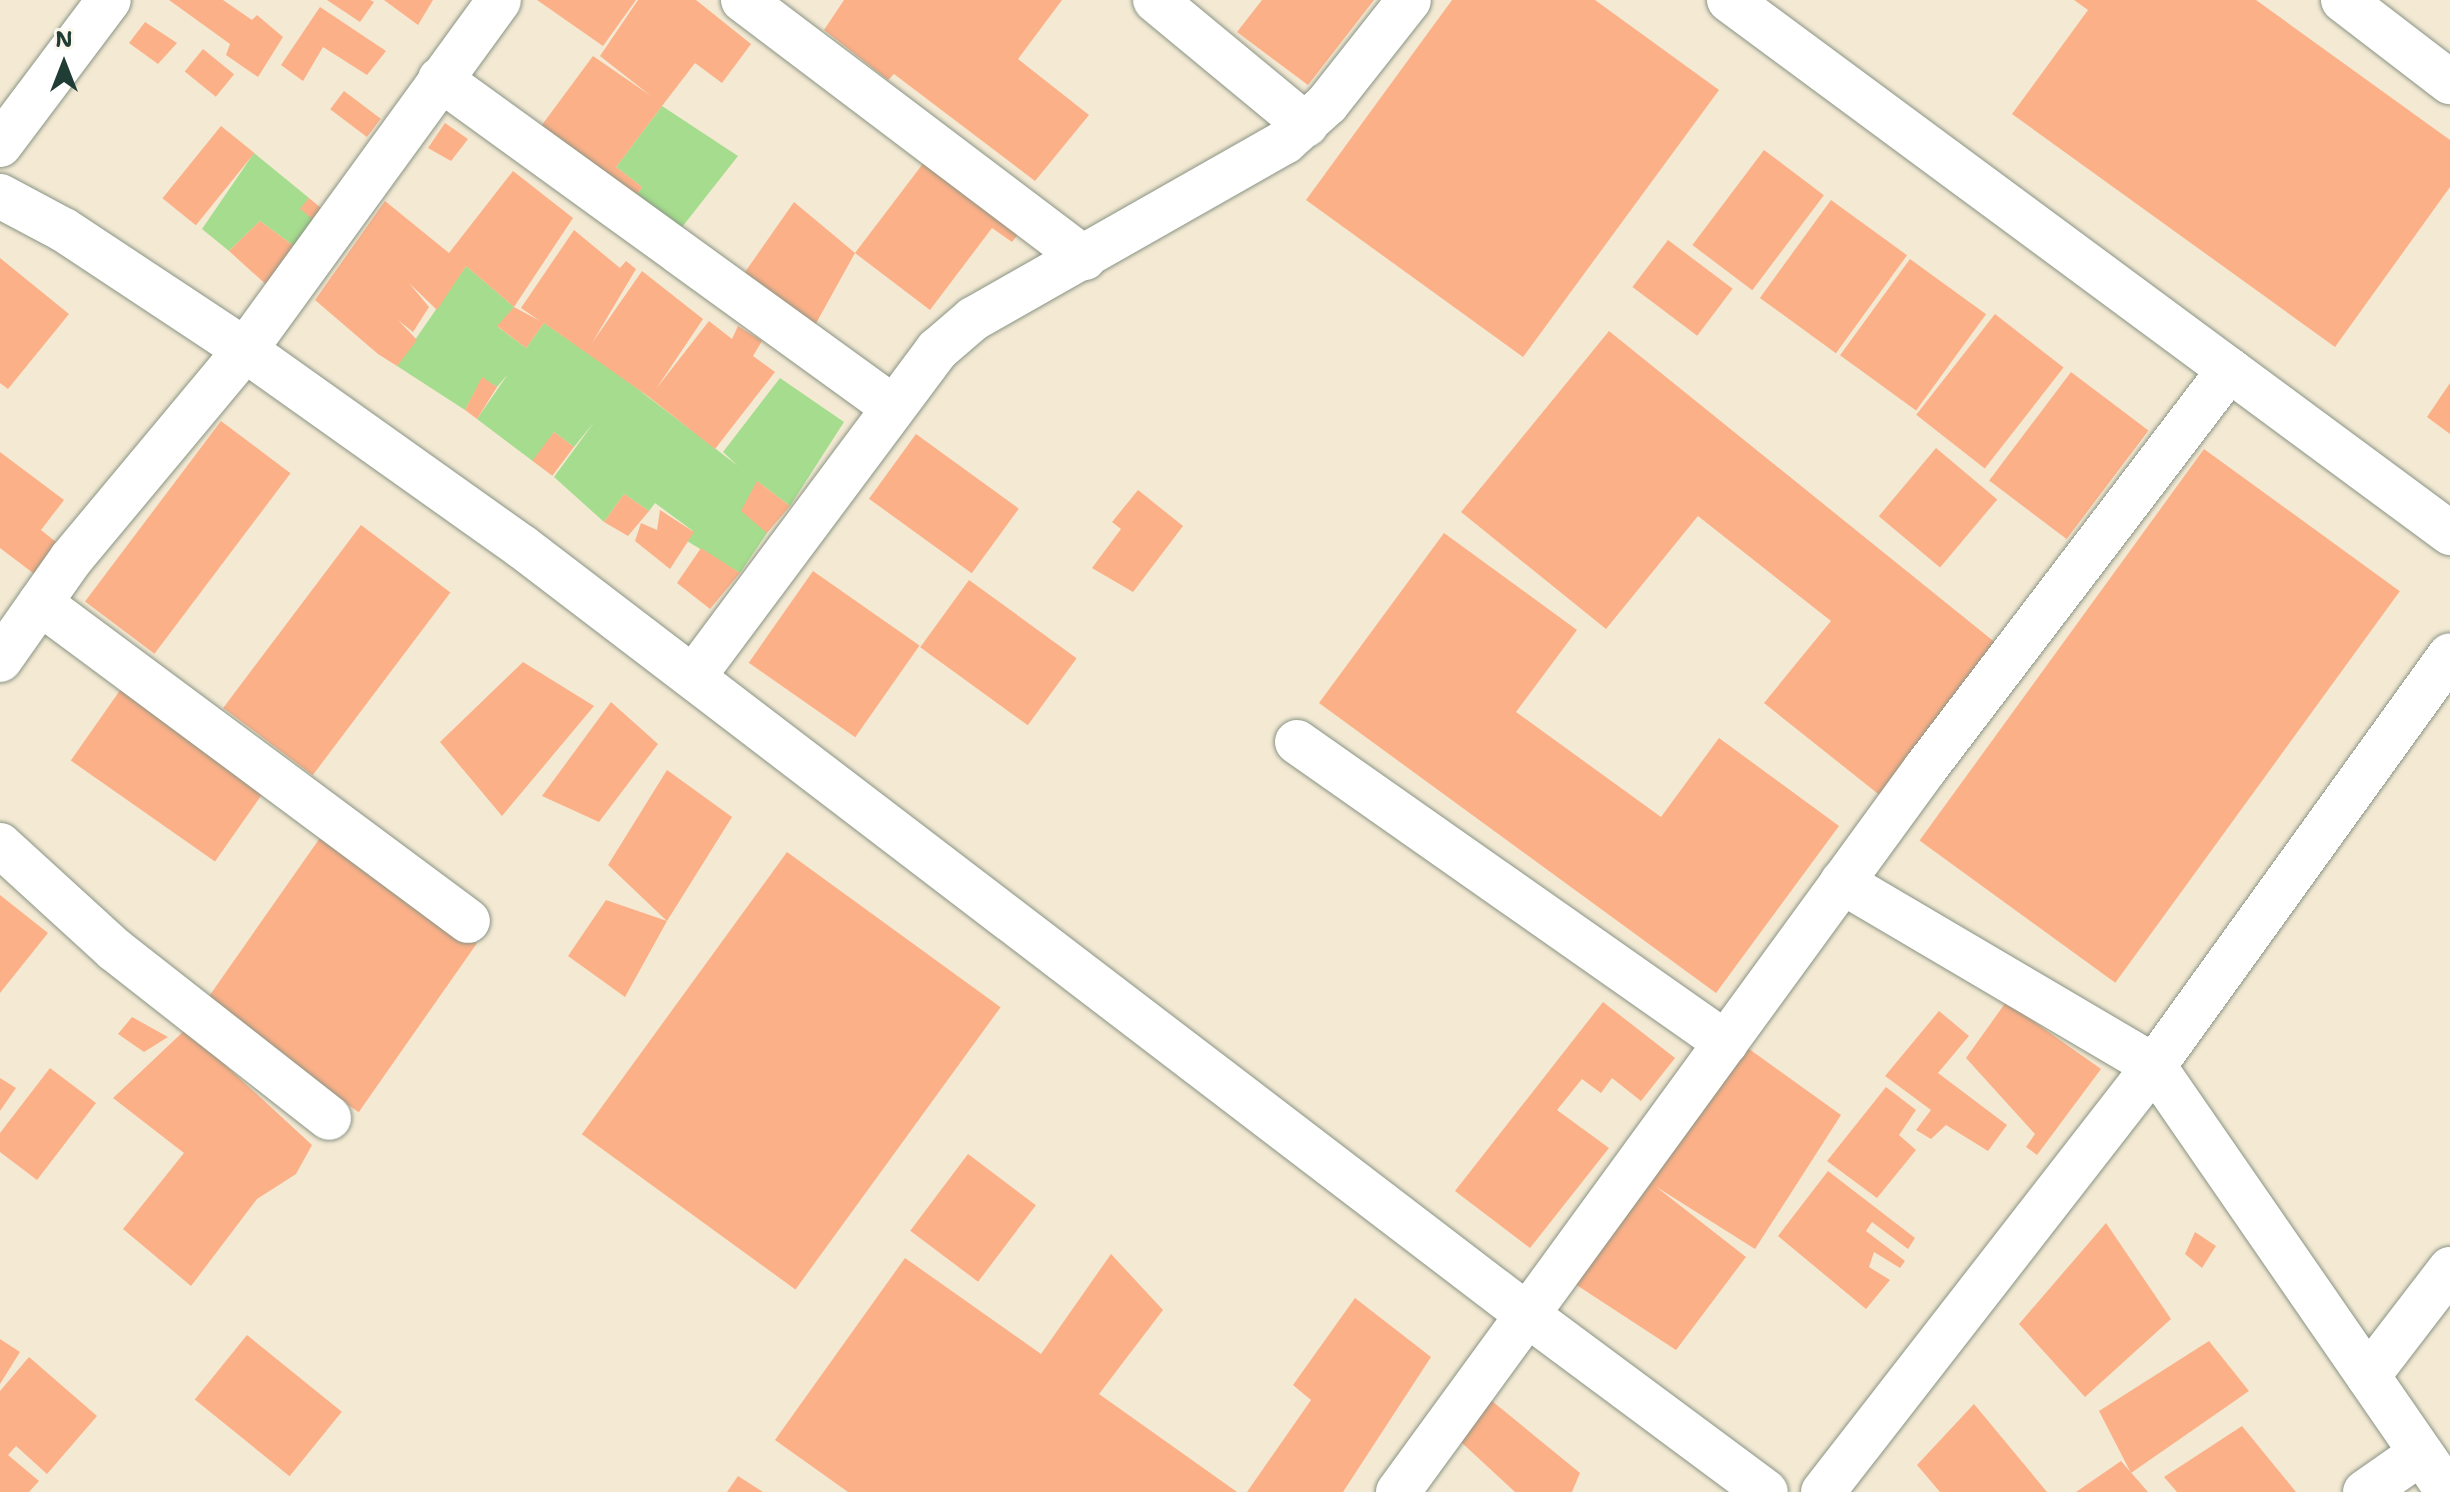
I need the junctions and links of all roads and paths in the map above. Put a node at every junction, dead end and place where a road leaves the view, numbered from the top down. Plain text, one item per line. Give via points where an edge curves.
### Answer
1 (109, 0) edge
2 (499, 0) edge
3 (743, 0) edge
4 (1155, 0) edge
5 (1409, 0) edge
6 (1729, 0) edge
7 (2343, 0) edge
8 (440, 79) junction
9 (2450, 82) edge
10 (1306, 125) junction
11 (0, 145) edge
12 (0, 196) edge
13 (1084, 258) junction
14 (245, 350) junction
15 (2229, 370) junction
16 (893, 407) junction
17 (2450, 533) edge
18 (40, 603) junction
19 (2450, 655) edge
20 (0, 660) edge
21 (694, 676) junction
22 (1297, 742) dead end
23 (0, 845) edge
24 (1842, 882) junction
25 (468, 921) dead end
26 (1726, 1043) junction
27 (2154, 1066) junction
28 (329, 1118) dead end
29 (2450, 1269) edge
30 (1529, 1316) junction
31 (2368, 1376) junction
32 (2421, 1453) junction
33 (1398, 1492) edge
34 (1766, 1492) edge
35 (1823, 1492) edge
36 (2365, 1492) edge
37 (2448, 1492) edge

1 - 11 street
2 - 8 street
3 - 13 street
4 - 10 street
5 - 10 street
6 - 15 street
7 - 9 street
8 - 14 street
8 - 16 street
10 - 13 street via 1261,158
12 - 14 street via 64,230
13 - 16 street via 973,319 937,350
14 - 18 street
14 - 21 street
15 - 17 street
15 - 24 street
16 - 21 street
18 - 20 street
18 - 25 street
19 - 27 street
21 - 30 street
22 - 26 street
23 - 28 street via 115,950
24 - 26 street
24 - 27 street
26 - 30 street
27 - 31 street
27 - 35 street
29 - 31 street
30 - 33 street
30 - 34 street
31 - 32 street
32 - 36 street
32 - 37 street

